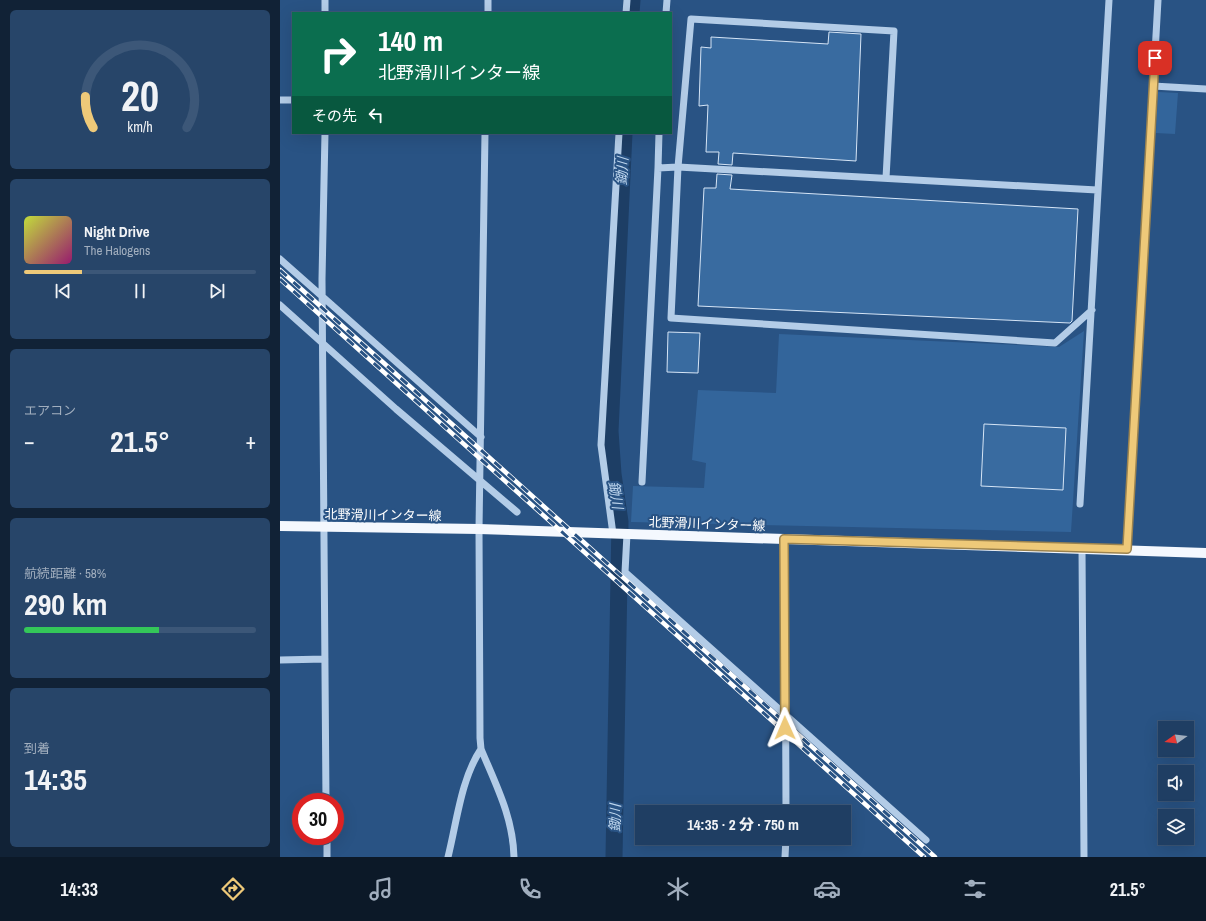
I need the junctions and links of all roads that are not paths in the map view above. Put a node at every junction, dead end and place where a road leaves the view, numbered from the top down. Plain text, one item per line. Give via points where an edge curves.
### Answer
1 (325, 0) edge
2 (488, 0) edge
3 (627, 0) edge
4 (667, 0) edge
5 (1109, 0) edge
6 (1158, 0) edge
7 (325, 12) edge
8 (488, 12) edge
9 (626, 12) edge
10 (666, 12) edge
11 (1153, 86) junction
12 (1206, 90) edge
13 (280, 100) edge
14 (292, 100) edge
15 (325, 134) edge
16 (485, 134) edge
17 (620, 134) edge
18 (660, 134) edge
19 (658, 168) junction
20 (678, 168) junction
21 (886, 178) junction
22 (1097, 190) junction
23 (280, 259) edge
24 (322, 298) junction
25 (280, 305) edge
26 (1092, 310) junction
27 (323, 343) junction
28 (480, 438) junction
29 (480, 482) junction
30 (642, 482) dead end
31 (1080, 504) dead end
32 (517, 512) dead end
33 (280, 526) edge
34 (325, 527) junction
35 (479, 529) junction
36 (612, 534) junction
37 (628, 534) junction
38 (784, 539) junction
39 (1082, 548) junction
40 (1127, 549) junction
41 (1206, 553) edge
42 (325, 659) junction
43 (280, 660) edge
44 (784, 714) junction
45 (482, 748) junction
46 (326, 793) edge
47 (786, 805) edge
48 (926, 840) dead end
49 (326, 845) edge
50 (786, 845) edge
51 (327, 857) edge
52 (448, 857) edge
53 (514, 857) edge
54 (785, 857) edge
55 (1084, 857) edge

1 - 7 street
2 - 8 street
3 - 9 street
4 - 10 street
5 - 22 street
6 - 11 street
11 - 12 street
11 - 40 street
13 - 14 street
15 - 24 street
16 - 28 street
17 - 36 street via 601,445
18 - 19 street
19 - 20 street
19 - 30 street
20 - 21 street
20 - 21 street via 691,19 894,30
20 - 26 street via 671,318 1055,343
21 - 22 street
22 - 26 street
23 - 24 street
24 - 27 street
24 - 28 street
25 - 27 street
26 - 31 street
27 - 29 street
27 - 34 street
28 - 29 street
29 - 32 street
29 - 35 street
33 - 34 main road, 北野滑川インター線
34 - 35 main road, 北野滑川インター線
34 - 42 street
35 - 36 main road, 北野滑川インター線
35 - 45 street
36 - 37 main road, 北野滑川インター線
37 - 38 main road, 北野滑川インター線
37 - 44 street via 625,572
38 - 39 main road, 北野滑川インター線
38 - 44 street
39 - 40 main road, 北野滑川インター線
39 - 55 street
40 - 41 main road, 北野滑川インター線
42 - 43 street
42 - 46 street
44 - 47 street
44 - 48 street
45 - 52 street via 466,781
45 - 53 street via 509,817
49 - 51 street
50 - 54 street

